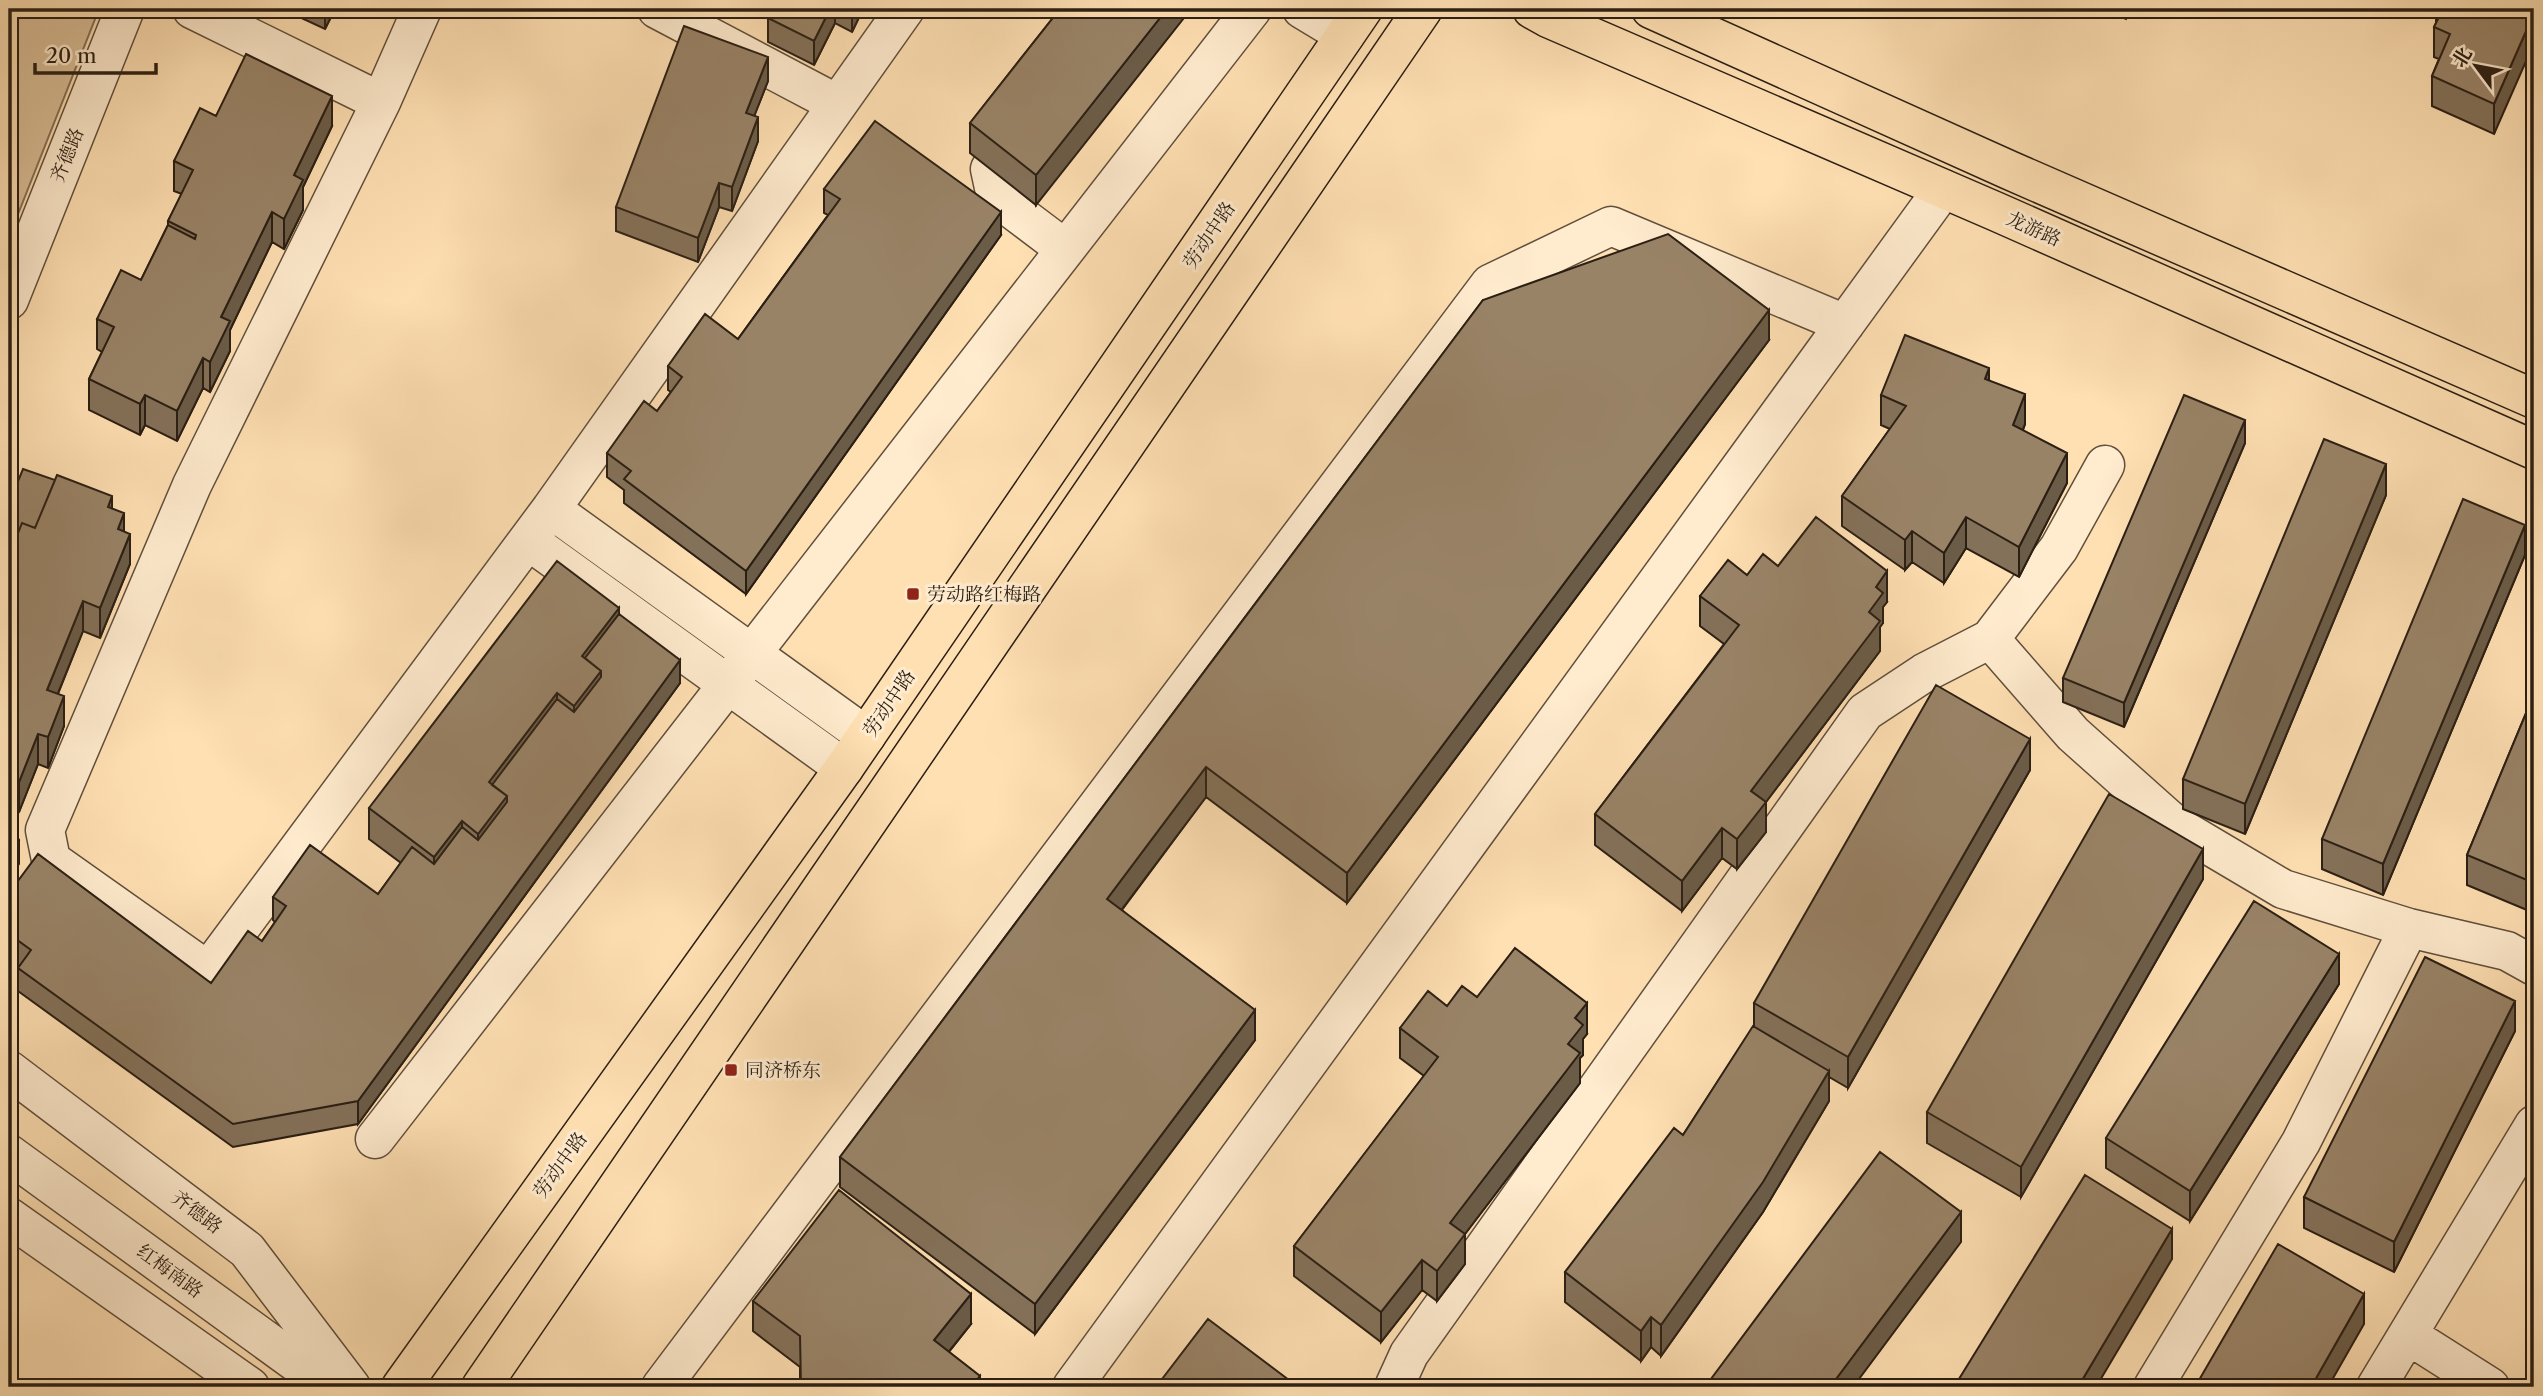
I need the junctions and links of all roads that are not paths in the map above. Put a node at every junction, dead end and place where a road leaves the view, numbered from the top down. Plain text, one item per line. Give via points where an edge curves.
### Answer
1 (125, 9) edge
2 (192, 9) edge
3 (422, 9) edge
4 (657, 9) edge
5 (905, 9) edge
6 (1252, 9) edge
7 (1302, 9) edge
8 (1423, 9) edge
9 (1532, 9) edge
10 (1651, 9) edge
11 (1354, 22) edge
12 (381, 102) junction
13 (837, 104) junction
14 (990, 169) edge
15 (1944, 189) junction
16 (1065, 249) junction
17 (9, 300) edge
18 (1845, 324) junction
19 (2534, 399) edge
20 (2534, 450) edge
21 (2105, 465) dead end
22 (551, 509) junction
23 (528, 541) junction
24 (1990, 639) junction
25 (752, 653) junction
26 (728, 684) junction
27 (866, 736) junction
28 (844, 768) junction
29 (2409, 928) junction
30 (2534, 966) edge
31 (9, 1070) edge
32 (2534, 1125) edge
33 (375, 1139) dead end
34 (9, 1154) edge
35 (9, 1217) edge
36 (2408, 1335) junction
37 (250, 1387) edge
38 (330, 1387) edge
39 (351, 1387) edge
40 (401, 1387) edge
41 (481, 1387) edge
42 (661, 1387) edge
43 (1072, 1387) edge
44 (1395, 1387) edge
45 (2153, 1387) edge
46 (2376, 1387) edge
47 (2490, 1387) edge

1 - 17 street, 齐德路
2 - 12 street
3 - 12 street
4 - 13 street
5 - 13 street
6 - 16 street
7 - 11 street
8 - 41 main road
9 - 15 main road, 龙游路
10 - 19 main road
11 - 27 main road, 劳动中路
12 - 23 street via 192,485 45,830 51,860 208,971
13 - 22 street
14 - 16 street via 996,197
15 - 18 street
15 - 20 main road, 龙游路
16 - 25 street
18 - 42 street via 1611,226 1490,284
18 - 43 street
21 - 24 street via 2059,548
22 - 23 street
22 - 25 street
23 - 26 street
24 - 29 street via 2073,734 2175,825 2283,889
24 - 44 street via 1924,673 1865,712 1409,1354
25 - 26 street
25 - 27 street
26 - 28 street
26 - 33 street
27 - 28 main road, 劳动中路
28 - 40 main road, 劳动中路
29 - 30 street via 2507,951
29 - 45 street via 2301,1143
31 - 39 street, 齐德路 via 247,1250
32 - 36 street
34 - 38 street, 红梅南路
35 - 37 street
36 - 46 street
36 - 47 street

